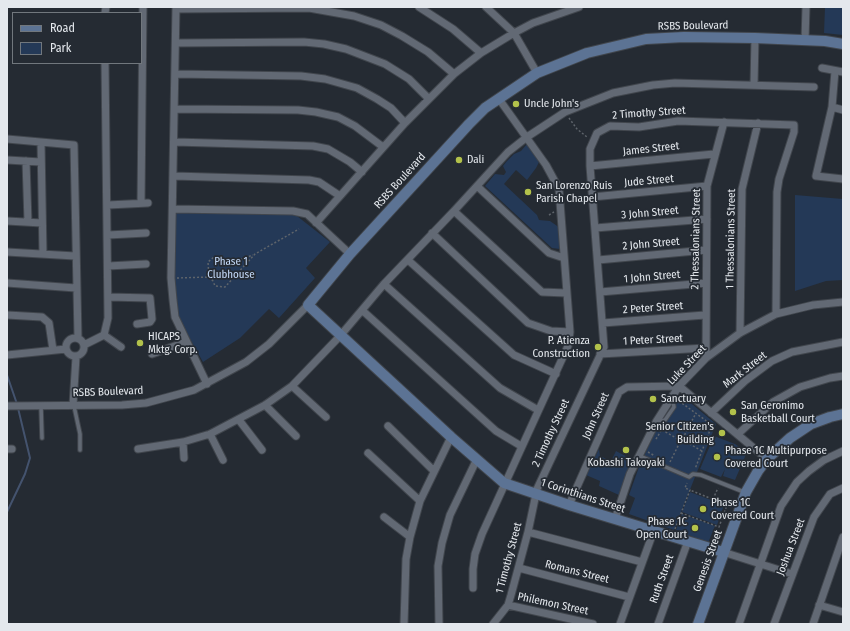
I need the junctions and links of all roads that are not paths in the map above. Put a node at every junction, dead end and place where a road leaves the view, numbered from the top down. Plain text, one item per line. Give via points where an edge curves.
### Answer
1 (143, 7) edge
2 (419, 7) edge
3 (487, 7) edge
4 (579, 7) edge
5 (806, 7) edge
6 (176, 8) edge
7 (514, 33) junction
8 (755, 38) junction
9 (805, 40) junction
10 (176, 43) junction
11 (843, 44) edge
12 (481, 53) junction
13 (105, 64) edge
14 (822, 68) dead end
15 (839, 72) edge
16 (537, 73) junction
17 (176, 74) junction
18 (454, 74) junction
19 (754, 85) junction
20 (814, 87) dead end
21 (429, 99) junction
22 (499, 99) junction
23 (832, 107) junction
24 (175, 109) junction
25 (843, 110) edge
26 (724, 122) junction
27 (405, 123) junction
28 (758, 123) junction
29 (527, 136) junction
30 (7, 139) edge
31 (175, 142) junction
32 (41, 143) junction
33 (384, 147) junction
34 (714, 154) junction
35 (7, 160) edge
36 (26, 161) junction
37 (41, 162) junction
38 (590, 166) junction
39 (362, 172) junction
40 (174, 176) junction
41 (843, 179) edge
42 (477, 186) junction
43 (707, 186) junction
44 (340, 196) junction
45 (592, 197) junction
46 (108, 205) junction
47 (173, 209) junction
48 (454, 211) junction
49 (707, 219) junction
50 (7, 221) edge
51 (28, 222) junction
52 (42, 223) junction
53 (316, 223) junction
54 (595, 228) junction
55 (146, 233) dead end
56 (432, 233) junction
57 (108, 235) junction
58 (706, 250) junction
59 (7, 252) edge
60 (43, 254) junction
61 (350, 254) junction
62 (75, 256) junction
63 (564, 258) junction
64 (408, 260) junction
65 (598, 260) junction
66 (146, 264) dead end
67 (108, 266) junction
68 (7, 283) edge
69 (706, 283) junction
70 (384, 284) junction
71 (76, 288) junction
72 (600, 292) junction
73 (566, 293) junction
74 (108, 297) junction
75 (843, 302) edge
76 (308, 305) junction
77 (363, 311) junction
78 (776, 314) junction
79 (7, 315) edge
80 (705, 316) junction
81 (602, 323) junction
82 (137, 324) dead end
83 (570, 332) junction
84 (740, 333) junction
85 (104, 335) junction
86 (340, 336) junction
87 (78, 338) junction
88 (186, 342) junction
89 (843, 342) edge
90 (84, 345) junction
91 (121, 347) dead end
92 (706, 348) junction
93 (66, 349) junction
94 (53, 350) junction
95 (152, 354) dead end
96 (600, 354) junction
97 (7, 355) edge
98 (76, 356) junction
99 (706, 358) junction
100 (556, 374) junction
101 (843, 376) edge
102 (207, 384) junction
103 (292, 386) junction
104 (679, 386) junction
105 (73, 405) junction
106 (265, 405) junction
107 (10, 406) edge
108 (41, 406) junction
109 (538, 410) junction
110 (711, 413) junction
111 (843, 414) edge
112 (326, 417) dead end
113 (239, 420) junction
114 (388, 426) dead end
115 (210, 434) junction
116 (738, 434) junction
117 (296, 436) dead end
118 (42, 438) dead end
119 (451, 438) junction
120 (183, 442) junction
121 (521, 446) junction
122 (138, 449) dead end
123 (80, 450) dead end
124 (262, 450) dead end
125 (843, 451) edge
126 (368, 454) dead end
127 (638, 456) junction
128 (184, 458) dead end
129 (767, 459) junction
130 (223, 460) dead end
131 (476, 460) junction
132 (434, 471) junction
133 (504, 483) junction
134 (843, 488) edge
135 (746, 492) junction
136 (536, 494) junction
137 (420, 501) junction
138 (569, 505) junction
139 (384, 517) dead end
140 (615, 519) junction
141 (654, 530) junction
142 (528, 532) junction
143 (410, 537) junction
144 (843, 537) edge
145 (688, 540) junction
146 (723, 552) junction
147 (642, 562) junction
148 (761, 564) junction
149 (519, 568) junction
150 (792, 574) junction
151 (473, 588) dead end
152 (630, 597) junction
153 (819, 605) junction
154 (508, 606) junction
155 (843, 612) edge
156 (404, 624) edge
157 (439, 624) edge
158 (493, 624) edge
159 (593, 624) edge
160 (620, 624) edge
161 (658, 624) edge
162 (698, 624) edge
163 (739, 624) edge
164 (774, 624) edge
165 (813, 624) edge

1 - 46 street via 144,203
2 - 12 street via 453,29
3 - 7 street
4 - 7 street via 533,23
5 - 9 street
6 - 10 street
6 - 18 street via 309,8 354,16 382,25 402,36 428,52
7 - 12 street
7 - 16 street
8 - 9 street, RSBS Boulevard
8 - 16 street, RSBS Boulevard via 646,39 587,53
8 - 19 street
9 - 11 street, RSBS Boulevard
10 - 17 street
10 - 21 street via 324,44 346,49 384,64 409,80
12 - 18 street
13 - 46 street
14 - 15 street
15 - 23 street
16 - 22 street, RSBS Boulevard
17 - 24 street
17 - 27 street via 301,76 325,79 356,88 377,99 391,108
18 - 21 street
19 - 20 street
19 - 29 street via 675,83 613,93 565,112
21 - 27 street
22 - 29 street
22 - 61 street, RSBS Boulevard via 469,124
23 - 25 street
23 - 41 street via 816,176
24 - 31 street
24 - 33 street via 316,112 355,126
26 - 28 street, 2 Timothy Street
26 - 34 street, 2 Thessalonians Street
26 - 38 street, 2 Timothy Street via 691,120 639,127 610,126 597,133 592,140
27 - 33 street
28 - 78 street, 2 Timothy Street via 791,124 795,128 777,192
28 - 84 street, 1 Thessalonians Street via 742,189
29 - 42 street via 508,152
29 - 63 street via 559,189
30 - 32 street
31 - 39 street via 313,146 328,149
31 - 40 street
32 - 37 street
32 - 62 street via 74,145
33 - 39 street
34 - 38 street, James Street
34 - 43 street, 2 Thessalonians Street
35 - 36 street
36 - 37 street
36 - 51 street
37 - 52 street
38 - 45 street, 2 Timothy Street
39 - 44 street
40 - 44 street via 309,180 319,182
40 - 47 street
42 - 48 street
42 - 63 street via 549,253
43 - 45 street, Jude Street
43 - 49 street, 2 Thessalonians Street
44 - 53 street
45 - 54 street, 2 Timothy Street
46 - 57 street
47 - 53 street via 293,211 307,214
47 - 88 street via 171,278 176,317
48 - 56 street
48 - 73 street via 542,292
49 - 54 street, 3 John Street
49 - 58 street, 2 Thessalonians Street
50 - 51 street
51 - 52 street
52 - 60 street
53 - 61 street
54 - 65 street, 2 Timothy Street
55 - 57 street
56 - 64 street
56 - 83 street via 528,323 551,331
57 - 67 street
58 - 65 street, 2 John Street
58 - 69 street, 2 Thessalonians Street
59 - 60 street
60 - 62 street
61 - 76 street, RSBS Boulevard
62 - 71 street
63 - 73 street
64 - 70 street
64 - 100 street via 514,355
65 - 72 street, 2 Timothy Street
66 - 67 street
67 - 74 street
68 - 71 street
69 - 72 street, 1 John Street
69 - 80 street, 2 Thessalonians Street
70 - 77 street
70 - 109 street via 500,388
71 - 87 street
72 - 81 street, 2 Timothy Street
73 - 83 street
74 - 82 street via 150,298 152,319 150,322
74 - 85 street via 108,325
75 - 78 street, Luke Street via 813,305
76 - 86 street
76 - 102 street, RSBS Boulevard via 270,344 246,362
77 - 86 street
77 - 121 street via 496,431
78 - 84 street, Luke Street
79 - 94 street via 42,317 49,323
80 - 81 street, 2 Peter Street
80 - 92 street, 2 Thessalonians Street
81 - 96 street, 2 Timothy Street via 604,347
83 - 100 street via 568,346
84 - 99 street, Luke Street
85 - 90 street
85 - 91 street
86 - 103 street
86 - 119 street
87 - 90 street
87 - 93 street via 68,341
88 - 95 street
88 - 102 street
89 - 110 street, Mark Street via 792,352 772,362 745,381
90 - 98 street via 83,353
92 - 96 street, 1 Peter Street
92 - 99 street, 2 Thessalonians Street
93 - 94 street
93 - 98 street via 71,356
94 - 97 street
96 - 136 street, 2 Timothy Street
98 - 105 street
99 - 104 street, Luke Street
100 - 109 street
101 - 116 street via 793,391 773,402
102 - 105 street, RSBS Boulevard via 146,403
103 - 106 street
103 - 112 street
104 - 110 street
104 - 127 street, Luke Street
104 - 138 street, John Street via 627,387 619,392
105 - 108 street, RSBS Boulevard
105 - 123 lane via 80,434
106 - 113 street
106 - 117 street
107 - 108 street, RSBS Boulevard
108 - 118 lane
109 - 121 street
110 - 116 street
111 - 129 street, Genesis Street via 811,424 790,438
113 - 115 street
113 - 124 street
114 - 132 street
115 - 120 street
115 - 130 street
116 - 129 street
119 - 131 street
119 - 132 street
120 - 122 street
120 - 128 street
121 - 133 street
125 - 148 street via 824,460 797,482 781,506
126 - 137 street
127 - 135 lane via 689,477 701,474
127 - 140 street, Luke Street
129 - 135 street, Genesis Street
131 - 133 street
131 - 157 street via 450,515 442,543 438,566
132 - 137 street
133 - 136 street, 1 Corinthians Street
133 - 151 street via 475,554
134 - 150 street, Joshua Street via 830,494 814,517
135 - 146 street, Genesis Street
136 - 138 street, 1 Corinthians Street
136 - 142 street, 1 Timothy Street
137 - 143 street
138 - 140 street, 1 Corinthians Street
139 - 143 street
140 - 141 street, 1 Corinthians Street
141 - 145 street, 1 Corinthians Street
141 - 147 street
142 - 147 street
142 - 149 street, 1 Timothy Street
143 - 156 street via 406,559
144 - 153 street
145 - 146 street, 1 Corinthians Street
145 - 161 street, Ruth Street
146 - 148 street, 1 Corinthians Street
146 - 162 street, Genesis Street
147 - 152 street
148 - 150 street, 1 Corinthians Street
148 - 163 street
149 - 152 street, Romans Street
149 - 154 street, 1 Timothy Street
150 - 164 street, Joshua Street
152 - 160 street
153 - 155 street
153 - 165 street
154 - 158 street, 1 Timothy Street
154 - 159 street, Philemon Street

